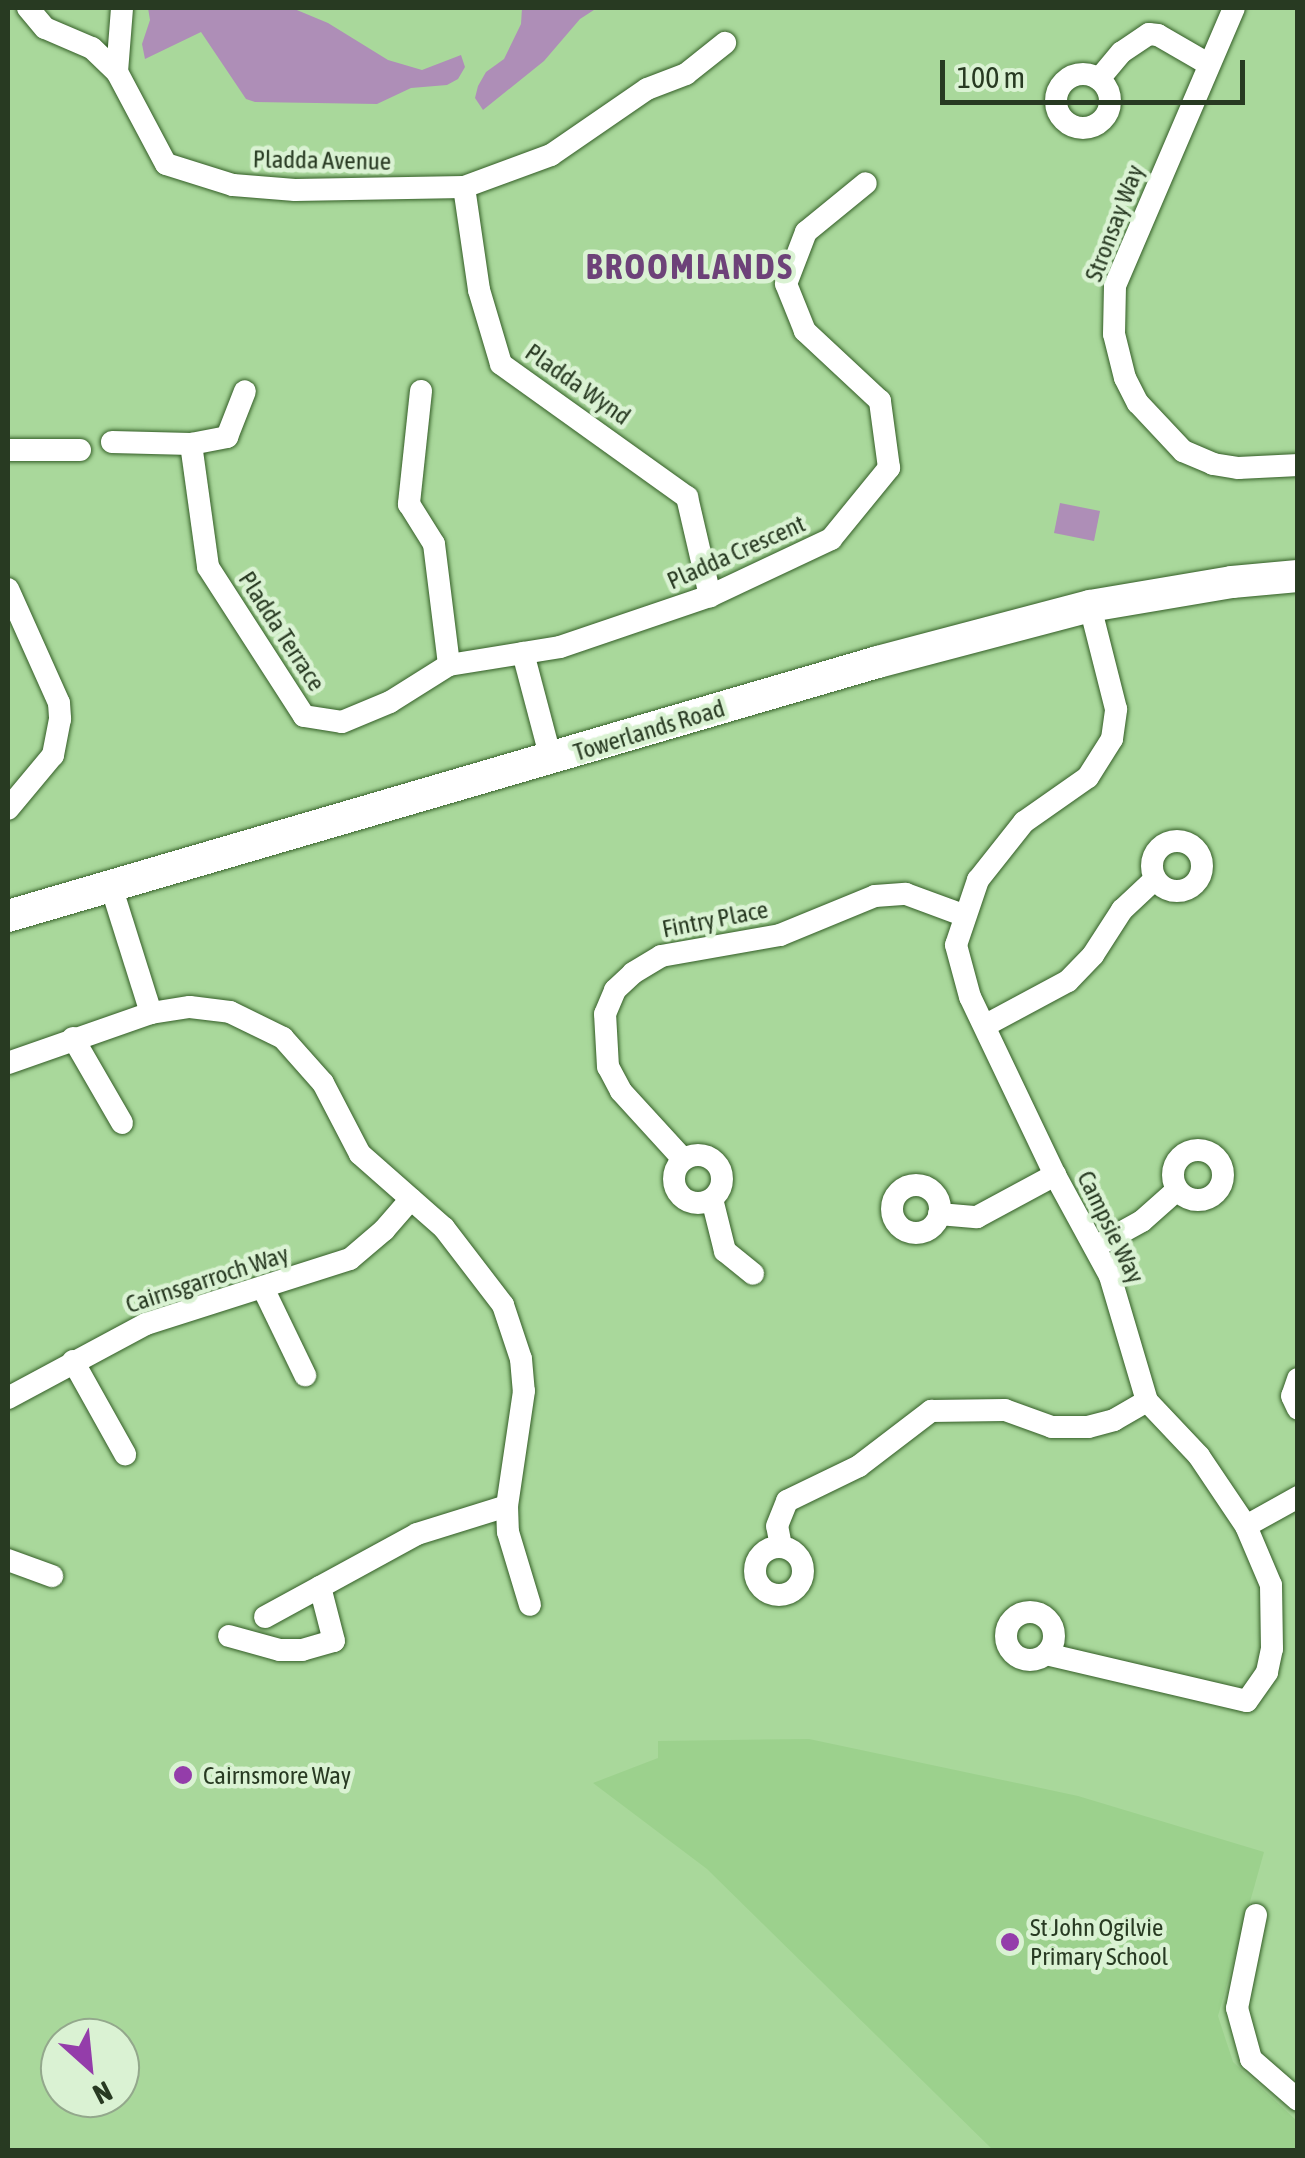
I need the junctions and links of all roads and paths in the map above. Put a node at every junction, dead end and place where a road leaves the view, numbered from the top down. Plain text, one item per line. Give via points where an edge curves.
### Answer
1 (28, 8) edge
2 (122, 8) edge
3 (1234, 8) edge
4 (725, 43) dead end
5 (1208, 64) junction
6 (117, 72) junction
7 (1098, 79) dead end
8 (866, 183) dead end
9 (464, 187) junction
10 (245, 391) dead end
11 (421, 392) dead end
12 (112, 442) dead end
13 (191, 444) junction
14 (8, 450) edge
15 (80, 450) dead end
16 (1298, 465) edge
17 (1298, 576) edge
18 (8, 589) edge
19 (710, 596) junction
20 (1090, 606) junction
21 (523, 653) junction
22 (449, 664) junction
23 (551, 759) junction
24 (8, 810) edge
25 (1155, 879) dead end
26 (112, 886) junction
27 (963, 915) junction
28 (8, 916) edge
29 (151, 1014) junction
30 (986, 1025) junction
31 (73, 1038) junction
32 (8, 1062) edge
33 (122, 1123) dead end
34 (683, 1159) junction
35 (1054, 1175) junction
36 (1177, 1190) dead end
37 (411, 1199) junction
38 (712, 1199) junction
39 (940, 1214) dead end
40 (1096, 1247) junction
41 (752, 1274) dead end
42 (263, 1288) junction
43 (73, 1361) junction
44 (305, 1375) dead end
45 (1298, 1379) edge
46 (8, 1398) edge
47 (1147, 1401) junction
48 (1298, 1409) edge
49 (125, 1454) dead end
50 (1298, 1497) edge
51 (507, 1506) junction
52 (1246, 1526) junction
53 (781, 1546) dead end
54 (8, 1560) edge
55 (52, 1576) dead end
56 (320, 1587) junction
57 (530, 1604) dead end
58 (265, 1616) dead end
59 (230, 1636) dead end
60 (1046, 1654) dead end
61 (1256, 1916) dead end
62 (1298, 2100) edge

1 - 6 street, Pladda Avenue via 45,28 92,48
2 - 6 street
3 - 5 street, Stronsay Way
4 - 9 street, Pladda Avenue via 686,74 648,89 552,154
5 - 7 street via 1149,34
5 - 16 street, Stronsay Way via 1115,286 1118,358 1138,403 1183,451 1239,468
6 - 9 street, Pladda Avenue via 166,164 183,170 233,186 295,190
8 - 19 street, Pladda Crescent via 806,232 786,284 805,331 880,401 889,468 830,540
9 - 19 street, Pladda Wynd via 478,290 502,364 687,498
10 - 13 street via 227,437
11 - 22 street via 408,504 434,544
12 - 13 street
13 - 22 street, Pladda Terrace via 208,567 304,716 342,722 390,702
14 - 15 street
17 - 20 street, Towerlands Road
18 - 24 street via 59,703 60,719 53,755
19 - 21 street, Pladda Crescent via 626,628
20 - 23 street, Towerlands Road
20 - 27 street, Campsie Way via 1116,708 1112,739 1088,777 1024,822 978,880
21 - 22 street, Pladda Crescent
21 - 23 street
23 - 26 street, Towerlands Road
25 - 30 street via 1068,981
26 - 28 street, Towerlands Road
26 - 29 street
27 - 30 street, Campsie Way via 956,946 961,975
27 - 34 street, Fintry Place via 906,894 874,896 780,934 660,956 633,972 615,990 606,1014 608,1067 621,1091
29 - 31 street
29 - 37 street via 190,1008 230,1012 284,1038 323,1083 360,1154
30 - 35 street, Campsie Way
31 - 32 street
31 - 33 street
34 - 38 street via 673,1176 678,1193 695,1203
34 - 38 street, Fintry Place via 705,1155 718,1165 722,1182
35 - 39 street via 977,1217
35 - 40 street, Campsie Way
36 - 40 street via 1142,1221
37 - 42 street, Cairnsgarroch Way via 350,1259
37 - 51 street via 474,1262 503,1305 520,1359 524,1391
38 - 41 street, Fintry Place via 725,1251
40 - 47 street, Campsie Way
42 - 43 street, Cairnsgarroch Way via 146,1324
42 - 44 street
43 - 46 street, Cairnsgarroch Way
43 - 49 street
45 - 48 street via 1292,1396
47 - 52 street, Campsie Way via 1199,1456
47 - 53 street via 1088,1427 1052,1427 1005,1410 931,1411 859,1466 787,1502 777,1526
50 - 52 street
51 - 56 street via 417,1534
51 - 57 street
52 - 60 street, Campsie Way via 1271,1585 1272,1649 1267,1672 1247,1701
54 - 55 street
56 - 58 street
56 - 59 street via 334,1640 280,1650
61 - 62 street via 1236,2008 1250,2058

